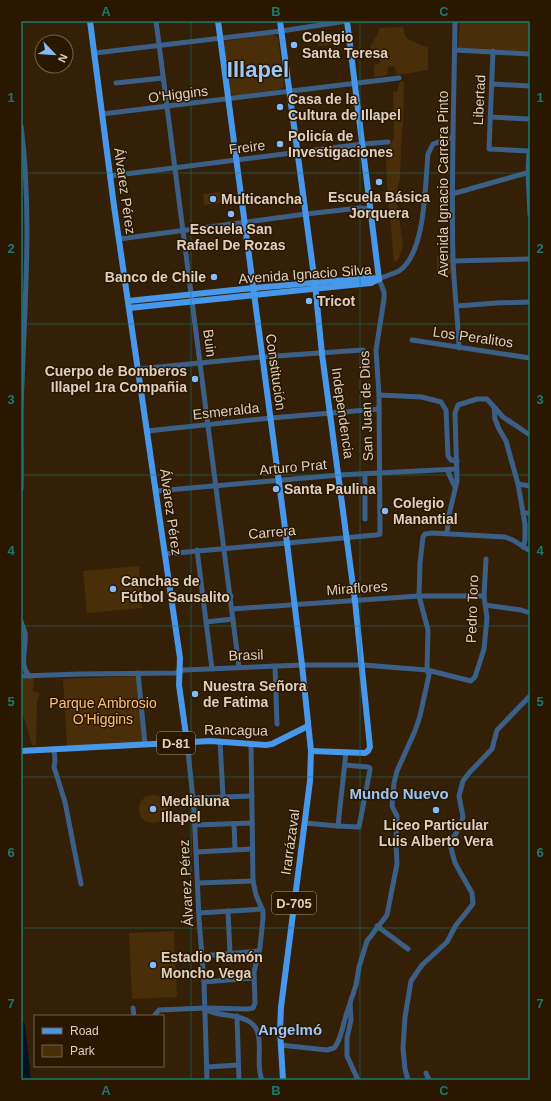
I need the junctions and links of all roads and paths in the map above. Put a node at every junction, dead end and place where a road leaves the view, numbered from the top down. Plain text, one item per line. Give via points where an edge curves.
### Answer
1 (90, 21) edge
2 (156, 21) edge
3 (218, 21) edge
4 (280, 21) edge
5 (347, 21) edge
6 (455, 21) edge
7 (281, 31) junction
8 (220, 38) junction
9 (159, 45) junction
10 (455, 50) junction
11 (493, 52) junction
12 (95, 53) junction
13 (530, 54) edge
14 (164, 78) junction
15 (399, 78) dead end
16 (116, 83) dead end
17 (355, 83) junction
18 (492, 84) junction
19 (530, 86) edge
20 (289, 91) junction
21 (228, 99) junction
22 (167, 107) junction
23 (102, 114) junction
24 (490, 117) junction
25 (530, 119) edge
26 (21, 126) edge
27 (453, 137) junction
28 (388, 142) dead end
29 (362, 144) junction
30 (530, 151) edge
31 (298, 152) junction
32 (236, 160) junction
33 (175, 168) junction
34 (529, 172) edge
35 (110, 176) junction
36 (452, 194) junction
37 (370, 209) junction
38 (306, 214) junction
39 (530, 215) edge
40 (245, 222) junction
41 (184, 230) junction
42 (119, 239) junction
43 (530, 259) edge
44 (453, 261) junction
45 (379, 279) junction
46 (316, 286) junction
47 (254, 291) junction
48 (193, 298) junction
49 (530, 302) edge
50 (129, 304) junction
51 (457, 306) junction
52 (412, 340) dead end
53 (459, 348) junction
54 (363, 350) dead end
55 (322, 354) junction
56 (262, 357) junction
57 (530, 358) edge
58 (201, 363) junction
59 (138, 369) junction
60 (379, 395) junction
61 (494, 407) junction
62 (379, 409) junction
63 (331, 413) junction
64 (271, 418) junction
65 (209, 424) junction
66 (147, 431) junction
67 (530, 435) edge
68 (457, 461) junction
69 (457, 469) junction
70 (447, 470) junction
71 (380, 473) junction
72 (365, 474) junction
73 (339, 475) junction
74 (279, 480) junction
75 (518, 484) junction
76 (217, 485) junction
77 (530, 486) edge
78 (455, 488) junction
79 (21, 489) edge
80 (156, 490) junction
81 (523, 513) junction
82 (530, 513) edge
83 (364, 519) dead end
84 (448, 533) junction
85 (380, 534) joint
86 (347, 538) junction
87 (287, 543) junction
88 (523, 547) junction
89 (225, 548) junction
90 (197, 550) junction
91 (530, 551) edge
92 (165, 554) junction
93 (486, 559) dead end
94 (231, 596) junction
95 (419, 596) junction
96 (484, 596) junction
97 (203, 599) junction
98 (355, 601) junction
99 (295, 604) junction
100 (485, 605) junction
101 (232, 609) junction
102 (530, 613) edge
103 (233, 619) junction
104 (21, 621) edge
105 (206, 622) junction
106 (302, 664) junction
107 (363, 665) junction
108 (275, 666) junction
109 (239, 667) junction
110 (212, 669) junction
111 (428, 670) junction
112 (179, 672) junction
113 (138, 673) junction
114 (21, 676) edge
115 (30, 676) junction
116 (471, 682) joint
117 (530, 696) edge
118 (278, 724) dead end
119 (308, 726) junction
120 (220, 741) junction
121 (187, 742) junction
122 (145, 744) junction
123 (250, 744) junction
124 (54, 749) junction
125 (21, 751) edge
126 (311, 751) junction
127 (346, 752) junction
128 (345, 765) junction
129 (252, 796) junction
130 (223, 797) junction
131 (194, 798) junction
132 (304, 822) junction
133 (252, 823) junction
134 (234, 824) junction
135 (195, 825) junction
136 (338, 826) junction
137 (252, 849) junction
138 (236, 850) junction
139 (196, 852) junction
140 (253, 881) junction
141 (198, 883) junction
142 (81, 884) dead end
143 (262, 909) junction
144 (228, 911) junction
145 (199, 914) junction
146 (377, 926) junction
147 (408, 949) dead end
148 (259, 951) junction
149 (230, 953) junction
150 (202, 956) junction
151 (253, 978) junction
152 (204, 982) junction
153 (350, 1003) junction
154 (133, 1008) dead end
155 (205, 1008) junction
156 (134, 1015) edge
157 (155, 1015) edge
158 (237, 1016) junction
159 (280, 1045) junction
160 (238, 1065) junction
161 (207, 1067) junction
162 (426, 1073) dead end
163 (259, 1074) junction
164 (207, 1080) edge
165 (239, 1080) edge
166 (254, 1080) edge
167 (262, 1080) edge
168 (282, 1080) edge
169 (358, 1080) edge
170 (408, 1080) edge
171 (429, 1080) edge

1 - 12 main road, Álvarez Pérez
2 - 9 street, Buin
3 - 8 main road, Constitución
4 - 7 main road, Independencia
5 - 7 street
5 - 17 main road
6 - 10 street, Avenida Ignacio Carrera Pinto
7 - 8 street
7 - 20 main road, Independencia
8 - 9 street
8 - 21 main road, Constitución
9 - 12 street
9 - 14 street, Buin
10 - 11 street
10 - 27 street, Avenida Ignacio Carrera Pinto
11 - 13 street
11 - 18 street, Libertad
12 - 23 main road, Álvarez Pérez
14 - 16 street
14 - 22 street, Buin
15 - 17 street, O'Higgins
17 - 20 street, O'Higgins
17 - 29 main road
18 - 19 street
18 - 24 street, Libertad
20 - 21 street, O'Higgins
20 - 31 main road, Independencia
21 - 22 street, O'Higgins
21 - 32 main road, Constitución
22 - 23 street, O'Higgins
22 - 33 street, Buin
23 - 35 main road, Álvarez Pérez
24 - 25 street
24 - 30 street, Libertad via 489,149
26 - 79 street via 27,223
27 - 36 street, Avenida Ignacio Carrera Pinto
27 - 45 street via 433,144 428,154 422,221 414,251 399,271
28 - 29 street, Freire
29 - 31 street, Freire
29 - 37 main road
30 - 34 street
31 - 32 street, Freire
31 - 38 main road, Independencia
32 - 33 street, Freire
32 - 40 main road, Constitución
33 - 35 street, Freire
33 - 41 street, Buin
34 - 36 street
34 - 39 street
35 - 42 main road, Álvarez Pérez
36 - 44 street, Avenida Ignacio Carrera Pinto
37 - 38 street
37 - 45 main road
38 - 40 street
38 - 46 main road, Independencia
40 - 41 street
40 - 47 main road, Constitución
41 - 42 street
41 - 48 street, Buin
42 - 50 main road, Álvarez Pérez
43 - 44 street
44 - 51 street, Avenida Ignacio Carrera Pinto
45 - 46 main road, Avenida Ignacio Silva via 371,283
45 - 60 street, San Juan de Dios via 384,292 376,350
46 - 47 main road, Avenida Ignacio Silva
46 - 55 main road, Independencia
47 - 48 main road, Avenida Ignacio Silva
47 - 56 main road, Constitución
48 - 50 main road, Avenida Ignacio Silva
48 - 58 street, Buin
49 - 51 street
50 - 59 main road, Álvarez Pérez
51 - 53 street, Avenida Ignacio Carrera Pinto
52 - 53 street, Los Peralitos
53 - 57 street, Los Peralitos
54 - 55 street
55 - 56 street
55 - 63 main road, Independencia
56 - 58 street
56 - 64 main road, Constitución
58 - 59 street
58 - 65 street, Buin
59 - 66 main road, Álvarez Pérez
60 - 62 street, San Juan de Dios
60 - 68 street via 422,397 441,402 446,410 448,456 451,460
61 - 67 street via 503,417
61 - 68 street via 484,398 458,405 455,413
61 - 75 street via 498,429 506,441
62 - 63 street, Esmeralda
62 - 71 street, San Juan de Dios
63 - 64 street, Esmeralda
63 - 73 main road, Independencia
64 - 65 street, Esmeralda
64 - 74 main road, Constitución
65 - 66 street, Esmeralda
65 - 76 street, Buin
66 - 80 main road, Álvarez Pérez
68 - 69 street
69 - 70 street, Arturo Prat
69 - 78 street
70 - 71 street, Arturo Prat
70 - 78 street
71 - 72 street, Arturo Prat
71 - 85 street, San Juan de Dios
72 - 73 street, Arturo Prat
72 - 83 street
73 - 74 street, Arturo Prat
73 - 86 main road, Independencia
74 - 76 street, Arturo Prat
74 - 87 main road, Constitución
75 - 77 street
75 - 81 street
76 - 80 street, Arturo Prat
76 - 89 street, Buin
78 - 84 street
80 - 92 main road, Álvarez Pérez
81 - 82 street
81 - 88 street
84 - 88 street via 505,537
84 - 95 street via 424,534
85 - 86 street, Carrera
86 - 87 street, Carrera
86 - 98 main road, Independencia
87 - 89 street, Carrera
87 - 99 main road, Constitución
88 - 91 street
89 - 90 street, Carrera
89 - 94 street, Buin
90 - 92 street, Carrera
90 - 97 street
92 - 112 main road, Álvarez Pérez via 180,658
93 - 96 street, Pedro Toro
94 - 97 street
94 - 101 street, Buin
95 - 96 street, Miraflores
95 - 98 street, Miraflores
95 - 111 street via 428,630
96 - 100 street, Pedro Toro
97 - 105 street
98 - 99 street, Miraflores
98 - 107 main road, Independencia
99 - 101 street, Miraflores
99 - 106 main road, Constitución
100 - 102 street
100 - 116 street, Pedro Toro via 487,618 484,649
101 - 103 street, Buin
103 - 105 street
103 - 109 street, Buin
104 - 115 street via 25,632 24,664
105 - 110 street
106 - 107 street, Brasil
106 - 108 street, Brasil
106 - 119 main road, Constitución
107 - 111 street, Brasil
107 - 127 main road, Independencia via 370,749 365,753
108 - 109 street, Brasil
108 - 118 street
109 - 110 street, Brasil
110 - 112 street, Brasil
111 - 116 street, Brasil
111 - 146 street via 420,716 394,783 392,806 397,816 397,864 387,915
112 - 113 street, Brasil
112 - 121 main road, Álvarez Pérez
113 - 115 street, Brasil
113 - 122 street
114 - 115 street, Brasil
117 - 170 street via 497,730 492,749 469,773 460,788 458,796 463,816 450,844 455,863 472,893 472,904 447,942 422,965 411,981 403,1048
119 - 123 main road, Rancagua / D-81 via 272,744
119 - 126 main road, Irarrázaval / D-705
120 - 121 main road, Rancagua / D-81
120 - 123 main road, Rancagua / D-81
120 - 130 street
121 - 122 main road, Rancagua / D-81
121 - 131 street, Álvarez Pérez
122 - 124 main road, Rancagua / D-81
123 - 129 street
124 - 125 main road, Rancagua / D-81
124 - 142 street via 54,767 65,802
126 - 127 main road, Independencia
126 - 132 main road, Irarrázaval / D-705
127 - 128 street
128 - 136 street
128 - 136 street via 368,767 370,770 360,827
129 - 130 street
129 - 133 street
130 - 131 street
131 - 135 street, Álvarez Pérez
132 - 136 street
132 - 159 main road, Irarrázaval / D-705 via 281,1006
133 - 134 street
133 - 137 street
134 - 135 street
134 - 138 street
135 - 139 street, Álvarez Pérez
137 - 138 street
137 - 140 street
138 - 139 street
139 - 141 street, Álvarez Pérez
140 - 141 street
140 - 143 street
141 - 145 street, Álvarez Pérez
143 - 144 street
143 - 148 street
144 - 145 street
144 - 149 street
145 - 150 street, Álvarez Pérez
146 - 147 street
146 - 153 street via 367,941
148 - 149 street
148 - 151 street
149 - 150 street
150 - 152 street, Álvarez Pérez
151 - 152 street
151 - 155 street via 253,1008
152 - 155 street, Álvarez Pérez
153 - 159 street via 334,1048 327,1050
153 - 169 street via 347,1056
154 - 156 street
155 - 157 street via 159,1010
155 - 158 street via 212,1012
155 - 161 street, Álvarez Pérez
158 - 160 street
158 - 163 street via 251,1023 258,1032
159 - 168 main road, Irarrázaval / D-705
160 - 161 street
160 - 165 street
161 - 164 street, Álvarez Pérez
162 - 171 street
163 - 166 street
163 - 167 street

